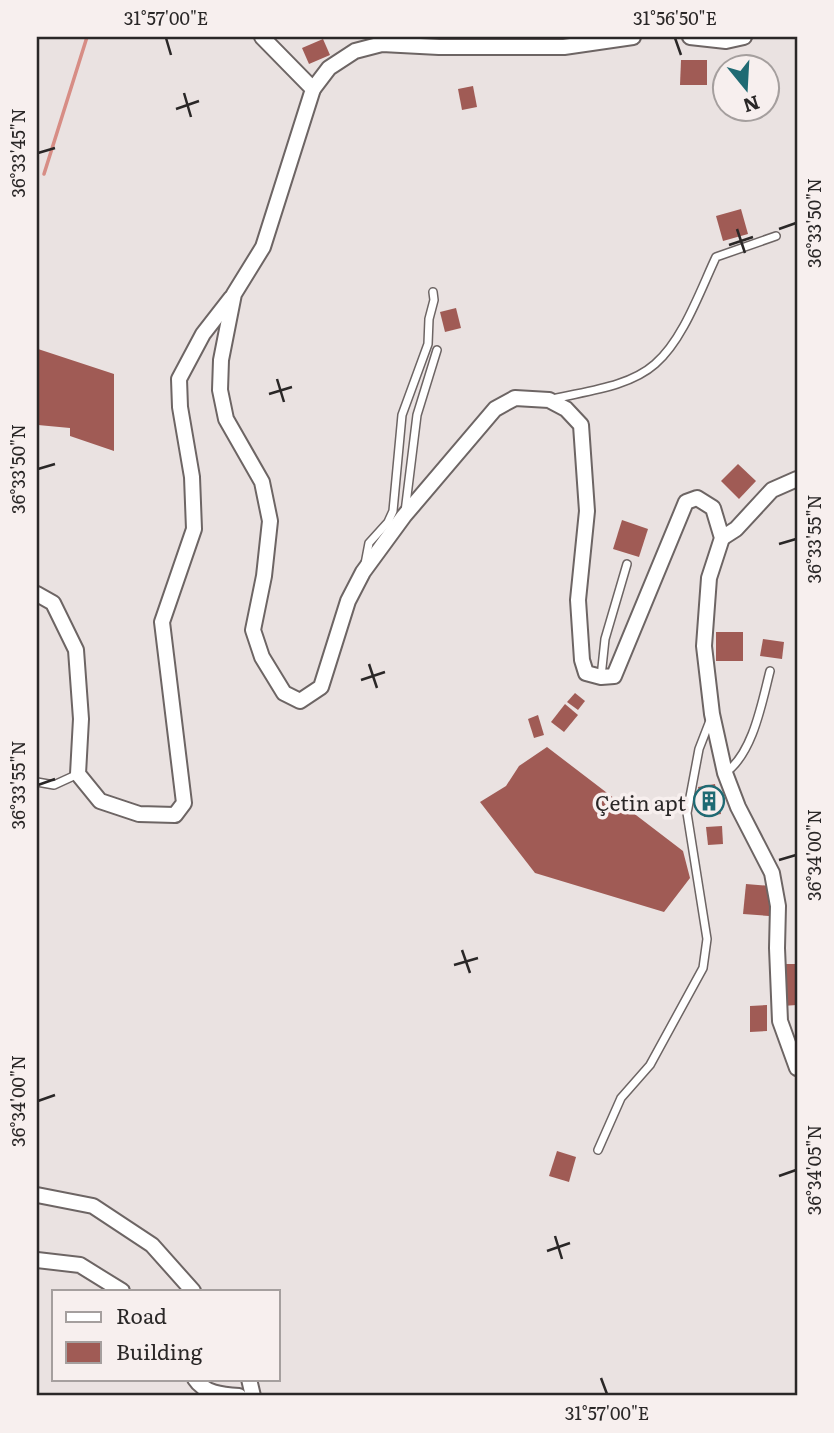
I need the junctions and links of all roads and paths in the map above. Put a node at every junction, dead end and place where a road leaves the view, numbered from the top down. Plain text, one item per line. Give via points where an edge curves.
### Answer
1 (262, 37) edge
2 (633, 37) edge
3 (690, 37) edge
4 (744, 37) edge
5 (313, 89) junction
6 (776, 236) dead end
7 (433, 292) dead end
8 (234, 294) junction
9 (437, 350) dead end
10 (549, 400) junction
11 (797, 479) edge
12 (404, 516) junction
13 (722, 538) junction
14 (627, 564) dead end
15 (363, 572) junction
16 (37, 594) edge
17 (770, 671) dead end
18 (601, 677) junction
19 (712, 714) junction
20 (725, 773) junction
21 (78, 774) junction
22 (37, 782) edge
23 (797, 1068) edge
24 (598, 1150) dead end
25 (37, 1195) edge
26 (37, 1260) edge
27 (120, 1290) edge
28 (192, 1290) edge
29 (196, 1380) edge
30 (239, 1396) edge

1 - 5 street
2 - 5 street via 564,47 382,44 355,51 329,68
3 - 4 street via 726,41
5 - 8 street via 263,247
6 - 10 lane via 716,257 674,342 654,365 634,377
7 - 15 lane via 428,344 402,415 393,511 369,543
8 - 15 street via 220,390 226,419 262,482 270,521 253,630 262,657 284,693 300,701 321,687 348,601
8 - 21 street via 202,334 179,379 194,530 162,622 184,803 175,815 139,814 100,801
9 - 12 lane via 417,415
10 - 12 street via 515,398 495,408
10 - 18 street via 581,425 587,511 578,600 582,660 586,673
11 - 13 street via 772,490
12 - 15 street
13 - 18 street via 713,508 697,498 687,502 614,676
13 - 19 street via 709,578 704,646
14 - 18 lane via 605,639
16 - 21 street via 53,603 76,650 81,719
17 - 20 lane via 757,723 735,767
19 - 20 street
19 - 24 lane via 699,749 687,813 707,939 703,968 650,1065 621,1098
20 - 23 street via 772,873 778,906 780,1021
21 - 22 lane via 54,785
25 - 28 street via 93,1206 152,1245
26 - 27 street via 80,1265
29 - 30 street via 200,1387

